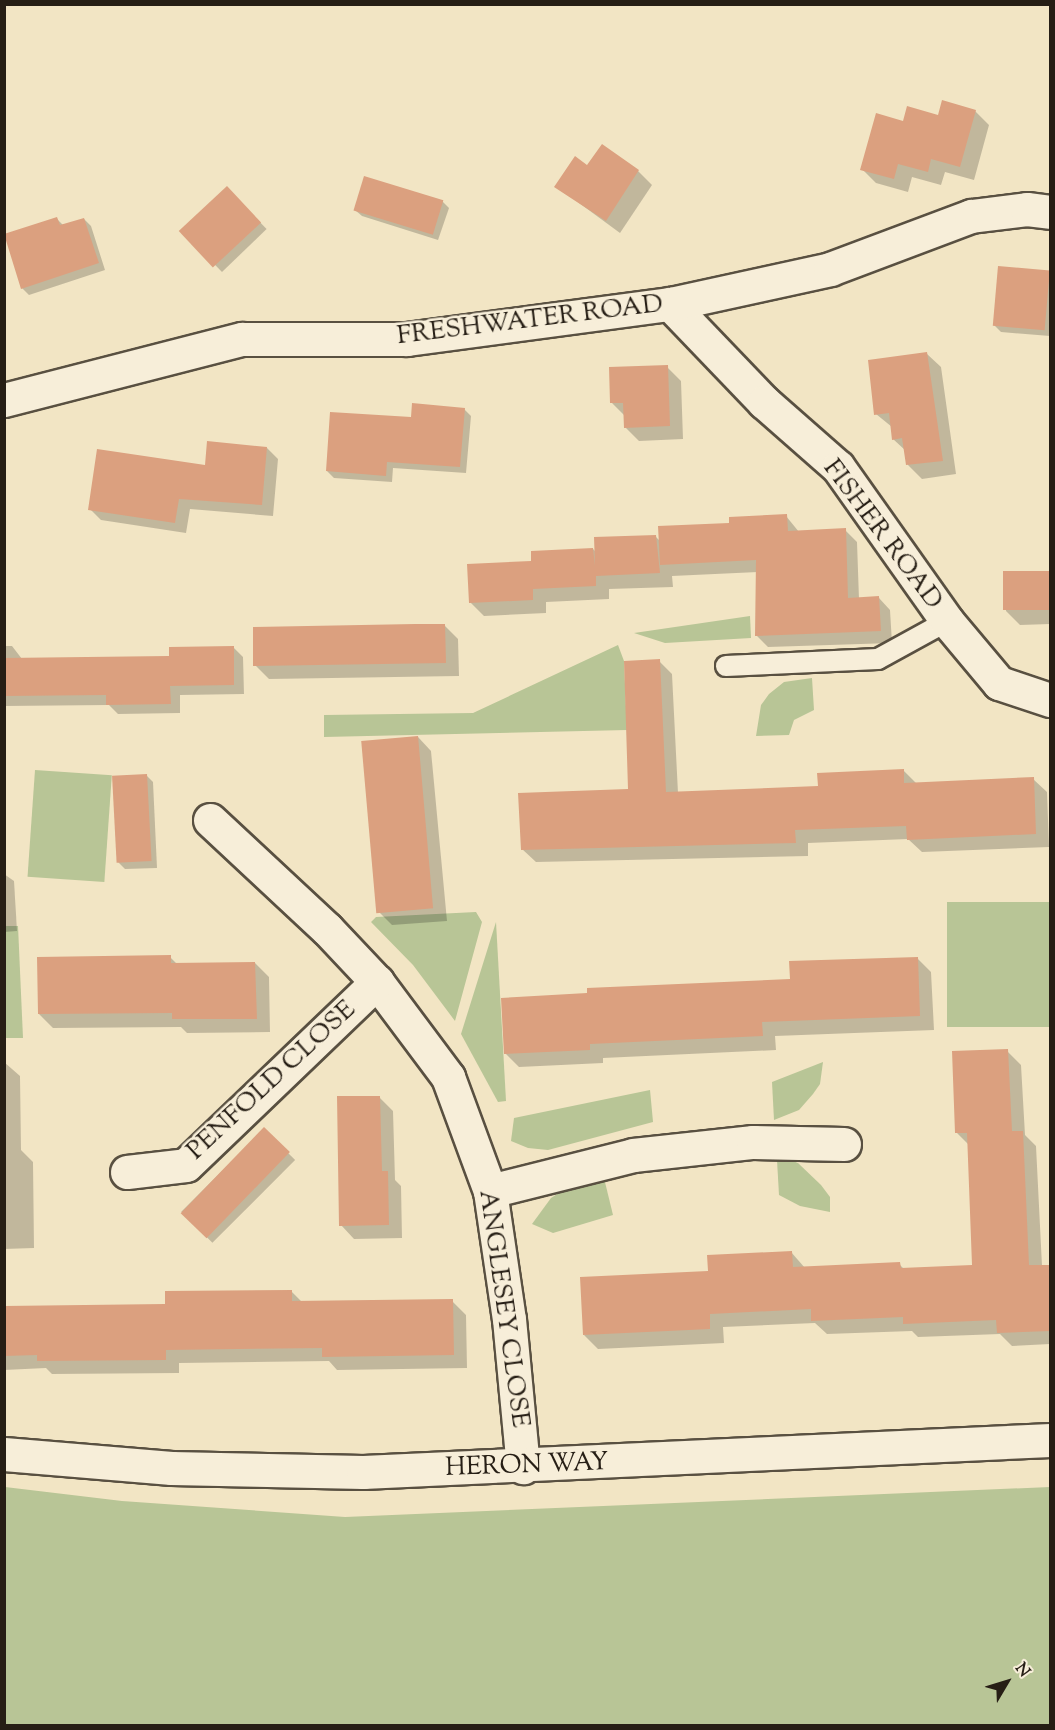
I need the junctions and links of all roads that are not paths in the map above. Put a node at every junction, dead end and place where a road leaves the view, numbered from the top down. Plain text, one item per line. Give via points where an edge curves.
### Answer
1 (1050, 212) edge
2 (670, 304) junction
3 (4, 400) edge
4 (947, 621) junction
5 (726, 666) dead end
6 (1050, 700) edge
7 (210, 820) dead end
8 (377, 982) junction
9 (844, 1144) dead end
10 (126, 1172) dead end
11 (490, 1191) junction
12 (1050, 1440) edge
13 (4, 1454) edge
14 (523, 1467) junction

1 - 2 street, FRESHWATER ROAD via 1027,209 971,216 830,269
2 - 3 street, FRESHWATER ROAD via 407,339 242,339
2 - 4 street, FISHER ROAD via 764,402 838,467
4 - 5 lane via 878,659
4 - 6 street, FISHER ROAD via 999,683
7 - 8 street, ANGLESEY CLOSE via 327,929
8 - 10 street, PENFOLD CLOSE via 186,1165
8 - 11 street, ANGLESEY CLOSE via 448,1077
9 - 11 street via 753,1142 633,1155
11 - 14 street, ANGLESEY CLOSE
12 - 14 street, HERON WAY
13 - 14 street, HERON WAY via 83,1463 279,1473

